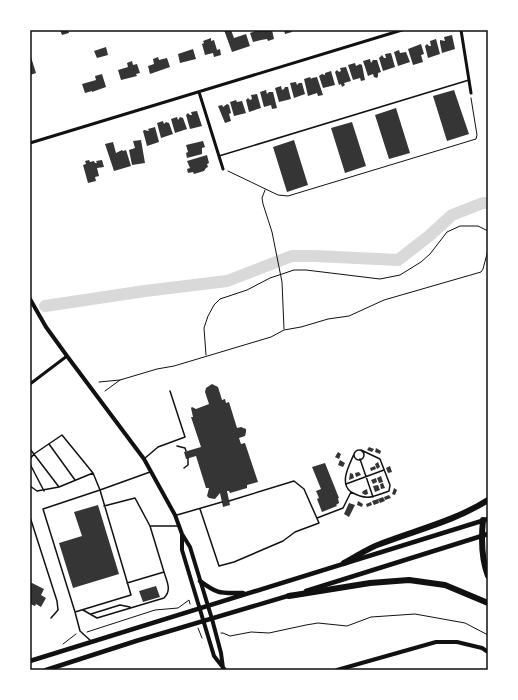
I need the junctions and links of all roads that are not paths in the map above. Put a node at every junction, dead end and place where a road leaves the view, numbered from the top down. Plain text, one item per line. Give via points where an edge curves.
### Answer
1 (402, 30) edge
2 (461, 30) edge
3 (469, 80) junction
4 (199, 92) junction
5 (471, 93) road end
6 (30, 143) edge
7 (219, 156) junction
8 (223, 168) road end
9 (30, 299) edge
10 (67, 356) junction
11 (30, 384) edge
12 (170, 391) dead end
13 (49, 444) junction
14 (177, 446) dead end
15 (30, 448) edge
16 (361, 450) junction
17 (186, 451) dead end
18 (34, 454) junction
19 (354, 454) junction
20 (188, 458) dead end
21 (30, 459) edge
22 (144, 459) junction
23 (360, 460) junction
24 (30, 464) edge
25 (184, 468) dead end
26 (384, 470) junction
27 (152, 472) junction
28 (93, 473) junction
29 (366, 476) junction
30 (75, 480) junction
31 (346, 484) junction
32 (30, 486) edge
33 (59, 487) junction
34 (44, 490) junction
35 (100, 490) junction
36 (351, 492) junction
37 (373, 496) junction
38 (229, 500) dead end
39 (488, 500) edge
40 (222, 502) dead end
41 (104, 506) junction
42 (200, 509) junction
43 (175, 516) junction
44 (30, 517) edge
45 (317, 518) junction
46 (485, 519) edge
47 (150, 526) junction
48 (179, 526) junction
49 (182, 534) junction
50 (488, 534) edge
51 (481, 537) junction
52 (344, 563) junction
53 (164, 572) junction
54 (488, 576) edge
55 (200, 581) junction
56 (128, 583) junction
57 (248, 593) junction
58 (289, 596) junction
59 (488, 604) edge
60 (207, 605) junction
61 (131, 607) junction
62 (200, 608) junction
63 (83, 610) junction
64 (75, 612) junction
65 (91, 614) junction
66 (51, 618) dead end
67 (212, 619) junction
68 (204, 621) junction
69 (92, 642) junction
70 (488, 652) edge
71 (30, 661) edge
72 (224, 669) edge
73 (46, 670) edge
74 (337, 670) edge

1 - 4 street
2 - 3 street
3 - 5 street
3 - 7 lane
4 - 6 street
4 - 7 street
7 - 8 street
9 - 10 street
10 - 11 street
10 - 22 street
12 - 22 lane via 185,438 158,446
13 - 18 lane
13 - 28 lane via 62,435
13 - 30 lane
14 - 17 lane
15 - 18 lane
16 - 19 lane via 356,450
16 - 23 lane via 364,456
16 - 26 lane via 380,459
18 - 21 lane
18 - 33 lane
19 - 23 lane via 356,459
19 - 31 lane via 344,478
20 - 25 lane via 188,465
22 - 27 street
23 - 29 lane
24 - 34 lane
26 - 29 lane
26 - 37 lane via 390,488
27 - 35 lane
27 - 43 street
28 - 30 lane
28 - 35 lane
29 - 31 lane
29 - 37 lane
30 - 33 lane
31 - 36 lane via 347,490
32 - 34 lane via 37,491
33 - 34 lane
35 - 41 lane
35 - 64 lane via 43,509
36 - 37 lane via 362,498 368,499
36 - 45 lane via 343,508
38 - 45 lane via 294,481 304,490
39 - 52 highway via 472,510 378,544
40 - 42 lane
41 - 47 lane via 135,498
41 - 56 lane
42 - 43 lane
42 - 45 lane via 219,566 283,541 295,532 319,523
43 - 48 street
44 - 66 lane via 57,601 58,610
46 - 51 highway
46 - 52 main road
47 - 48 lane
47 - 53 lane
48 - 49 street
49 - 55 street via 190,547
49 - 62 street via 182,550
50 - 51 main road
51 - 54 highway via 483,563
51 - 58 main road
52 - 57 main road
53 - 56 lane
53 - 61 lane via 168,594 164,598
55 - 57 main road via 220,593
55 - 60 street
56 - 63 lane via 131,595
57 - 60 main road
58 - 59 highway via 370,583 409,580 445,586
58 - 67 main road
60 - 62 main road
60 - 67 street
61 - 65 lane via 120,605
61 - 65 lane via 97,618
62 - 68 street
62 - 69 main road
63 - 64 lane
63 - 65 lane
64 - 69 lane via 80,631
67 - 68 main road
67 - 72 street
68 - 72 street via 214,656
68 - 73 main road
69 - 71 main road
70 - 74 street via 457,642 436,642

